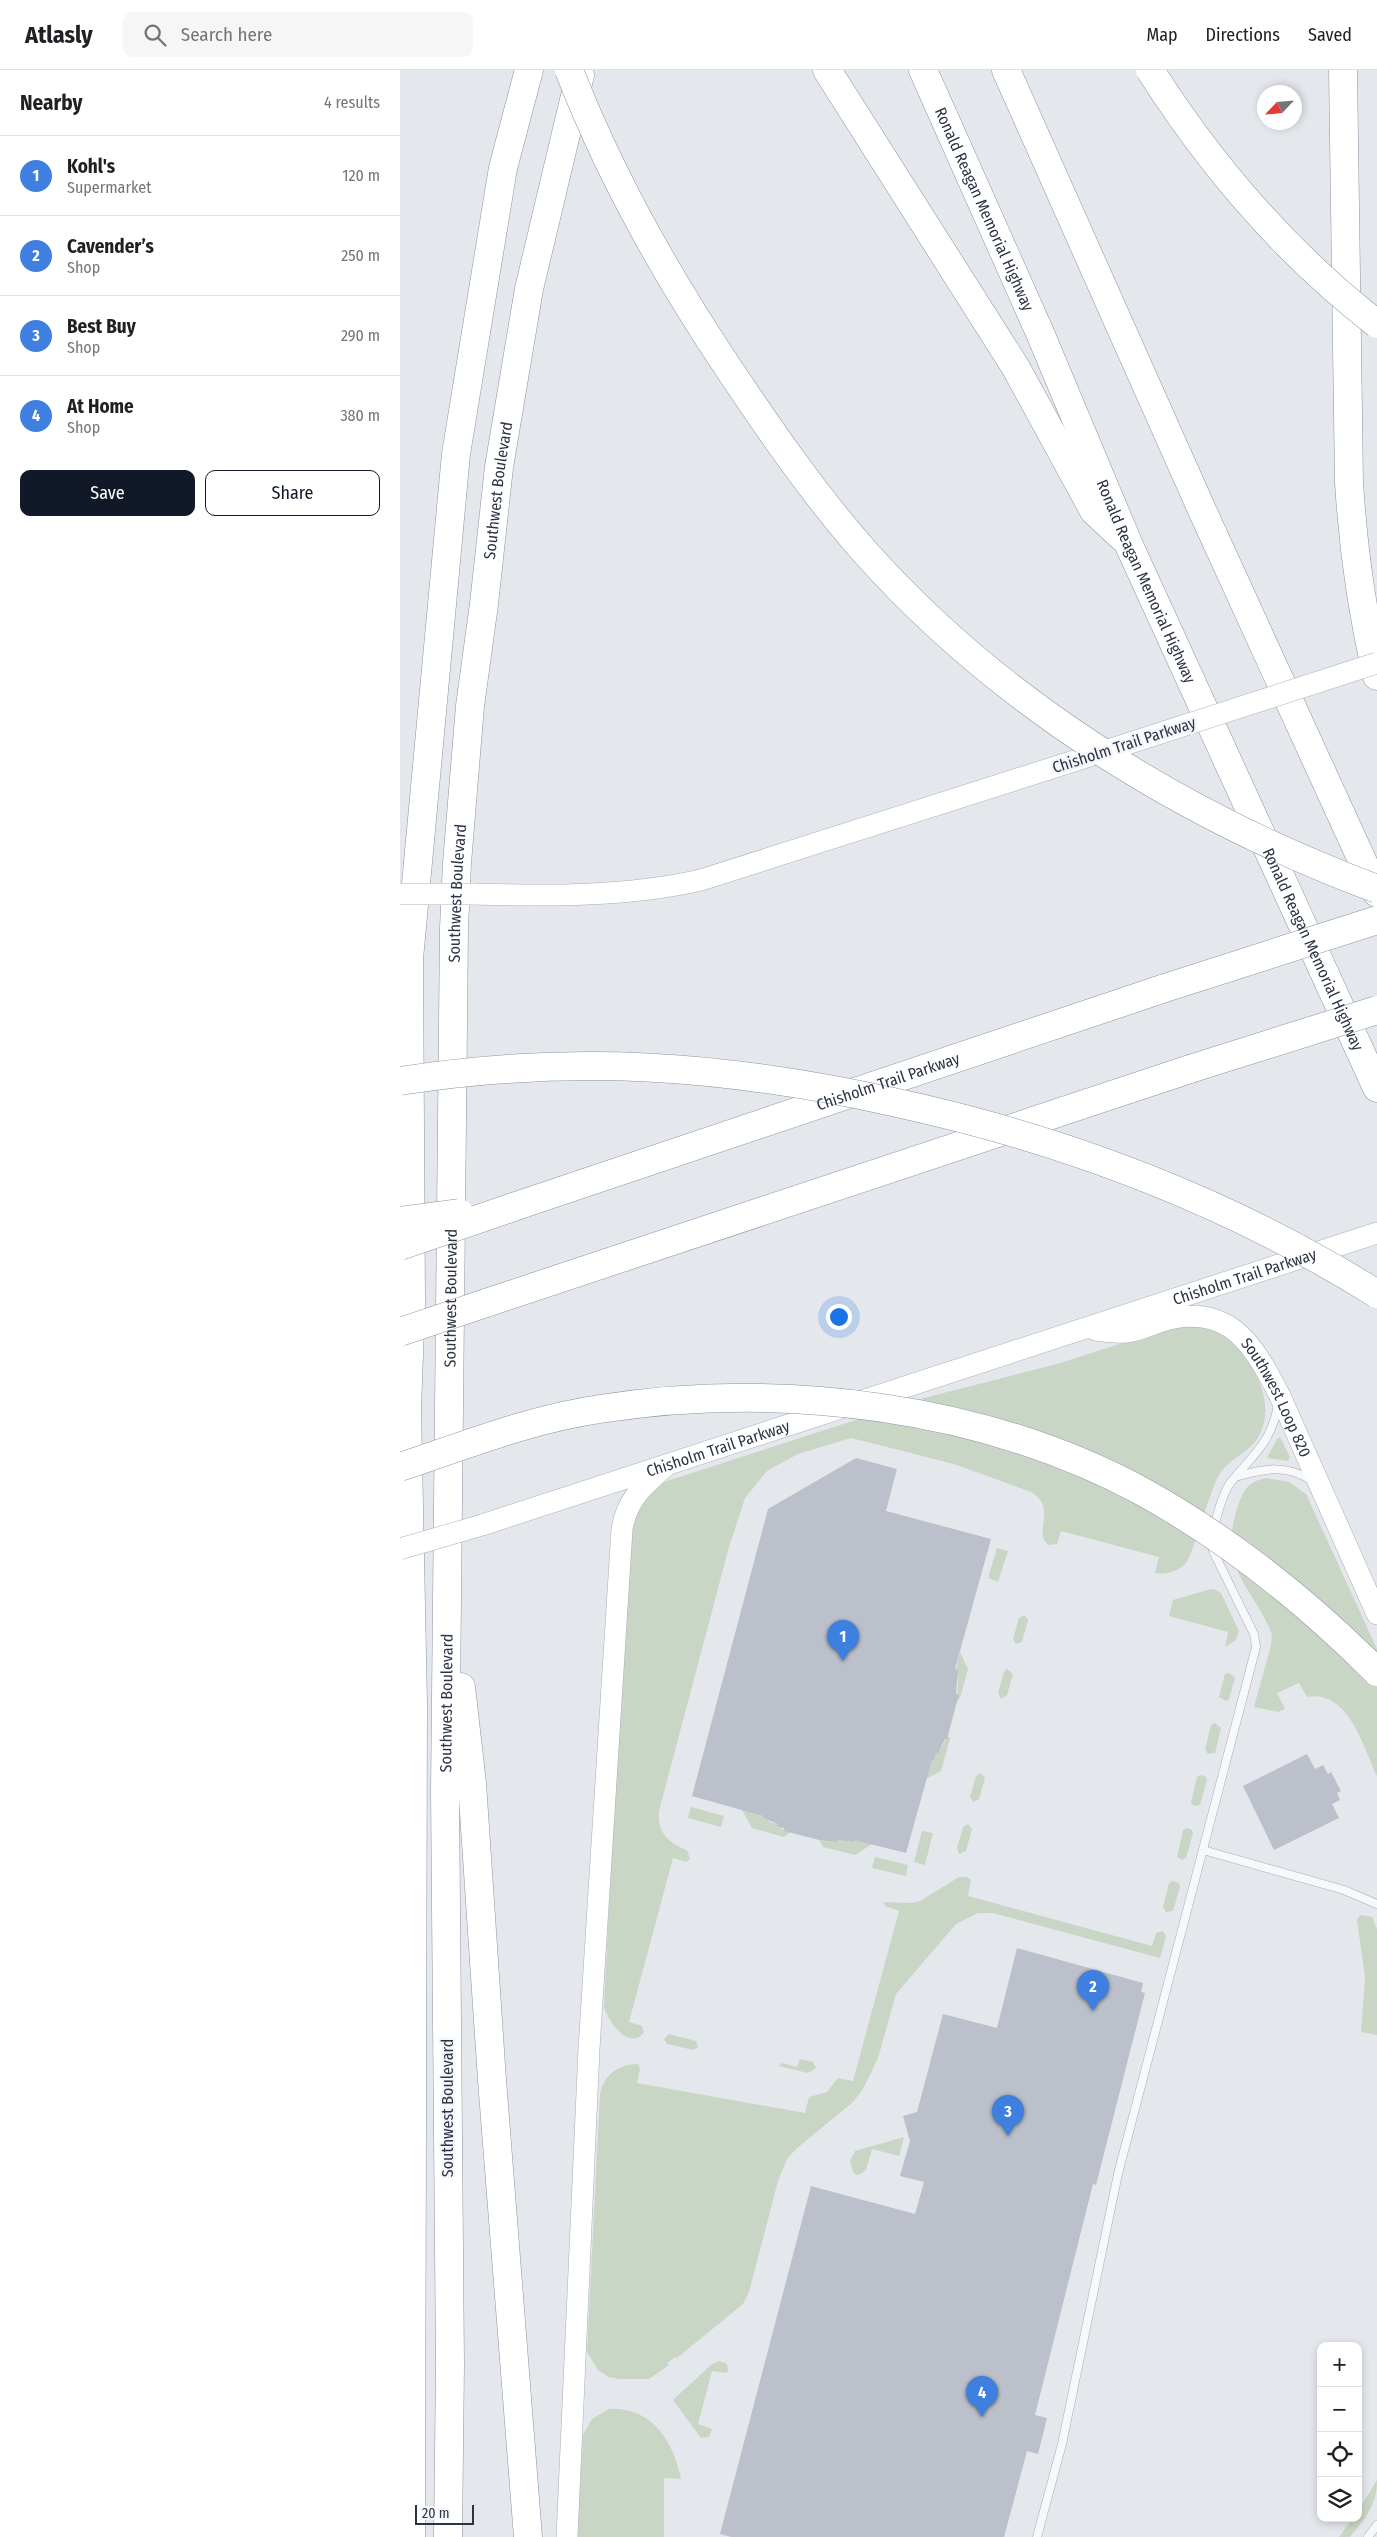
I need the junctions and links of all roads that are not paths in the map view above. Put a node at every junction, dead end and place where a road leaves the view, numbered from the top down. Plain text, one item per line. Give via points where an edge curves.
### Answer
1 (529, 70) edge
2 (569, 70) edge
3 (582, 70) edge
4 (827, 70) edge
5 (922, 70) edge
6 (1006, 70) edge
7 (1150, 70) edge
8 (1343, 72) edge
9 (1377, 324) edge
10 (1128, 543) junction
11 (1377, 663) edge
12 (1377, 676) edge
13 (1377, 889) edge
14 (1377, 893) edge
15 (400, 894) edge
16 (1377, 920) edge
17 (1377, 1010) edge
18 (400, 1081) edge
19 (1377, 1088) edge
20 (522, 1204) junction
21 (400, 1221) edge
22 (1377, 1233) edge
23 (400, 1246) edge
24 (1377, 1294) edge
25 (1083, 1330) junction
26 (400, 1332) edge
27 (1280, 1396) junction
28 (407, 1408) junction
29 (667, 1465) junction
30 (400, 1467) edge
31 (1237, 1477) junction
32 (1320, 1485) junction
33 (400, 1492) edge
34 (400, 1549) edge
35 (448, 1574) junction
36 (1377, 1614) edge
37 (1377, 1672) edge
38 (1203, 1850) junction
39 (1377, 1904) edge
40 (1377, 2525) edge
41 (411, 2537) edge
42 (448, 2537) edge
43 (528, 2537) edge
44 (566, 2537) edge
45 (1037, 2537) edge
46 (1368, 2537) edge

1 - 28 highway, Southwest Boulevard via 502,168 456,454 410,949 411,1302
2 - 13 highway, bridge via 641,226 701,328 798,468 864,551 906,595 1011,686 1120,765 1240,831
3 - 35 highway, Southwest Boulevard via 528,289 499,467 469,716 454,928
4 - 10 highway via 1016,368 1094,511
5 - 10 highway, Ronald Reagan Memorial Highway via 1040,332
6 - 14 highway
7 - 9 highway, bridge via 1177,112 1250,204 1322,276
8 - 12 highway via 1349,482 1359,590
10 - 19 highway, Ronald Reagan Memorial Highway
11 - 15 main road, Chisholm Trail Parkway, bridge via 701,880 666,888 616,893
16 - 20 highway, Chisholm Trail Parkway, bridge
17 - 26 highway, bridge
18 - 24 highway, bridge via 502,1068 557,1065 674,1067 823,1087 1038,1139 1153,1180 1270,1233
20 - 21 highway, bridge
20 - 23 highway, Chisholm Trail Parkway, bridge
22 - 25 main road, Chisholm Trail Parkway
25 - 27 main road, Southwest Loop 820 via 1127,1332 1172,1318 1197,1316 1218,1320 1238,1332 1253,1350
25 - 29 main road, Chisholm Trail Parkway
27 - 31 lane via 1266,1440
27 - 32 main road, Southwest Loop 820
28 - 33 highway
28 - 41 highway, Southwest Boulevard via 413,1704
29 - 34 main road, Chisholm Trail Parkway, bridge
29 - 44 main road via 630,1501 622,1529 589,2049
30 - 37 highway, bridge via 531,1424 599,1409 641,1404 736,1397 785,1398 913,1414 989,1431 1067,1456 1146,1494 1266,1572
31 - 32 lane via 1278,1468 1303,1475
31 - 38 lane via 1228,1488 1214,1528 1213,1551 1254,1634 1256,1647
32 - 36 main road, Southwest Loop 820
35 - 42 highway, Southwest Boulevard via 445,1792 450,2365
35 - 43 highway via 472,1783
38 - 39 lane via 1344,1890
38 - 45 lane via 1118,2174 1062,2444
40 - 46 lane

